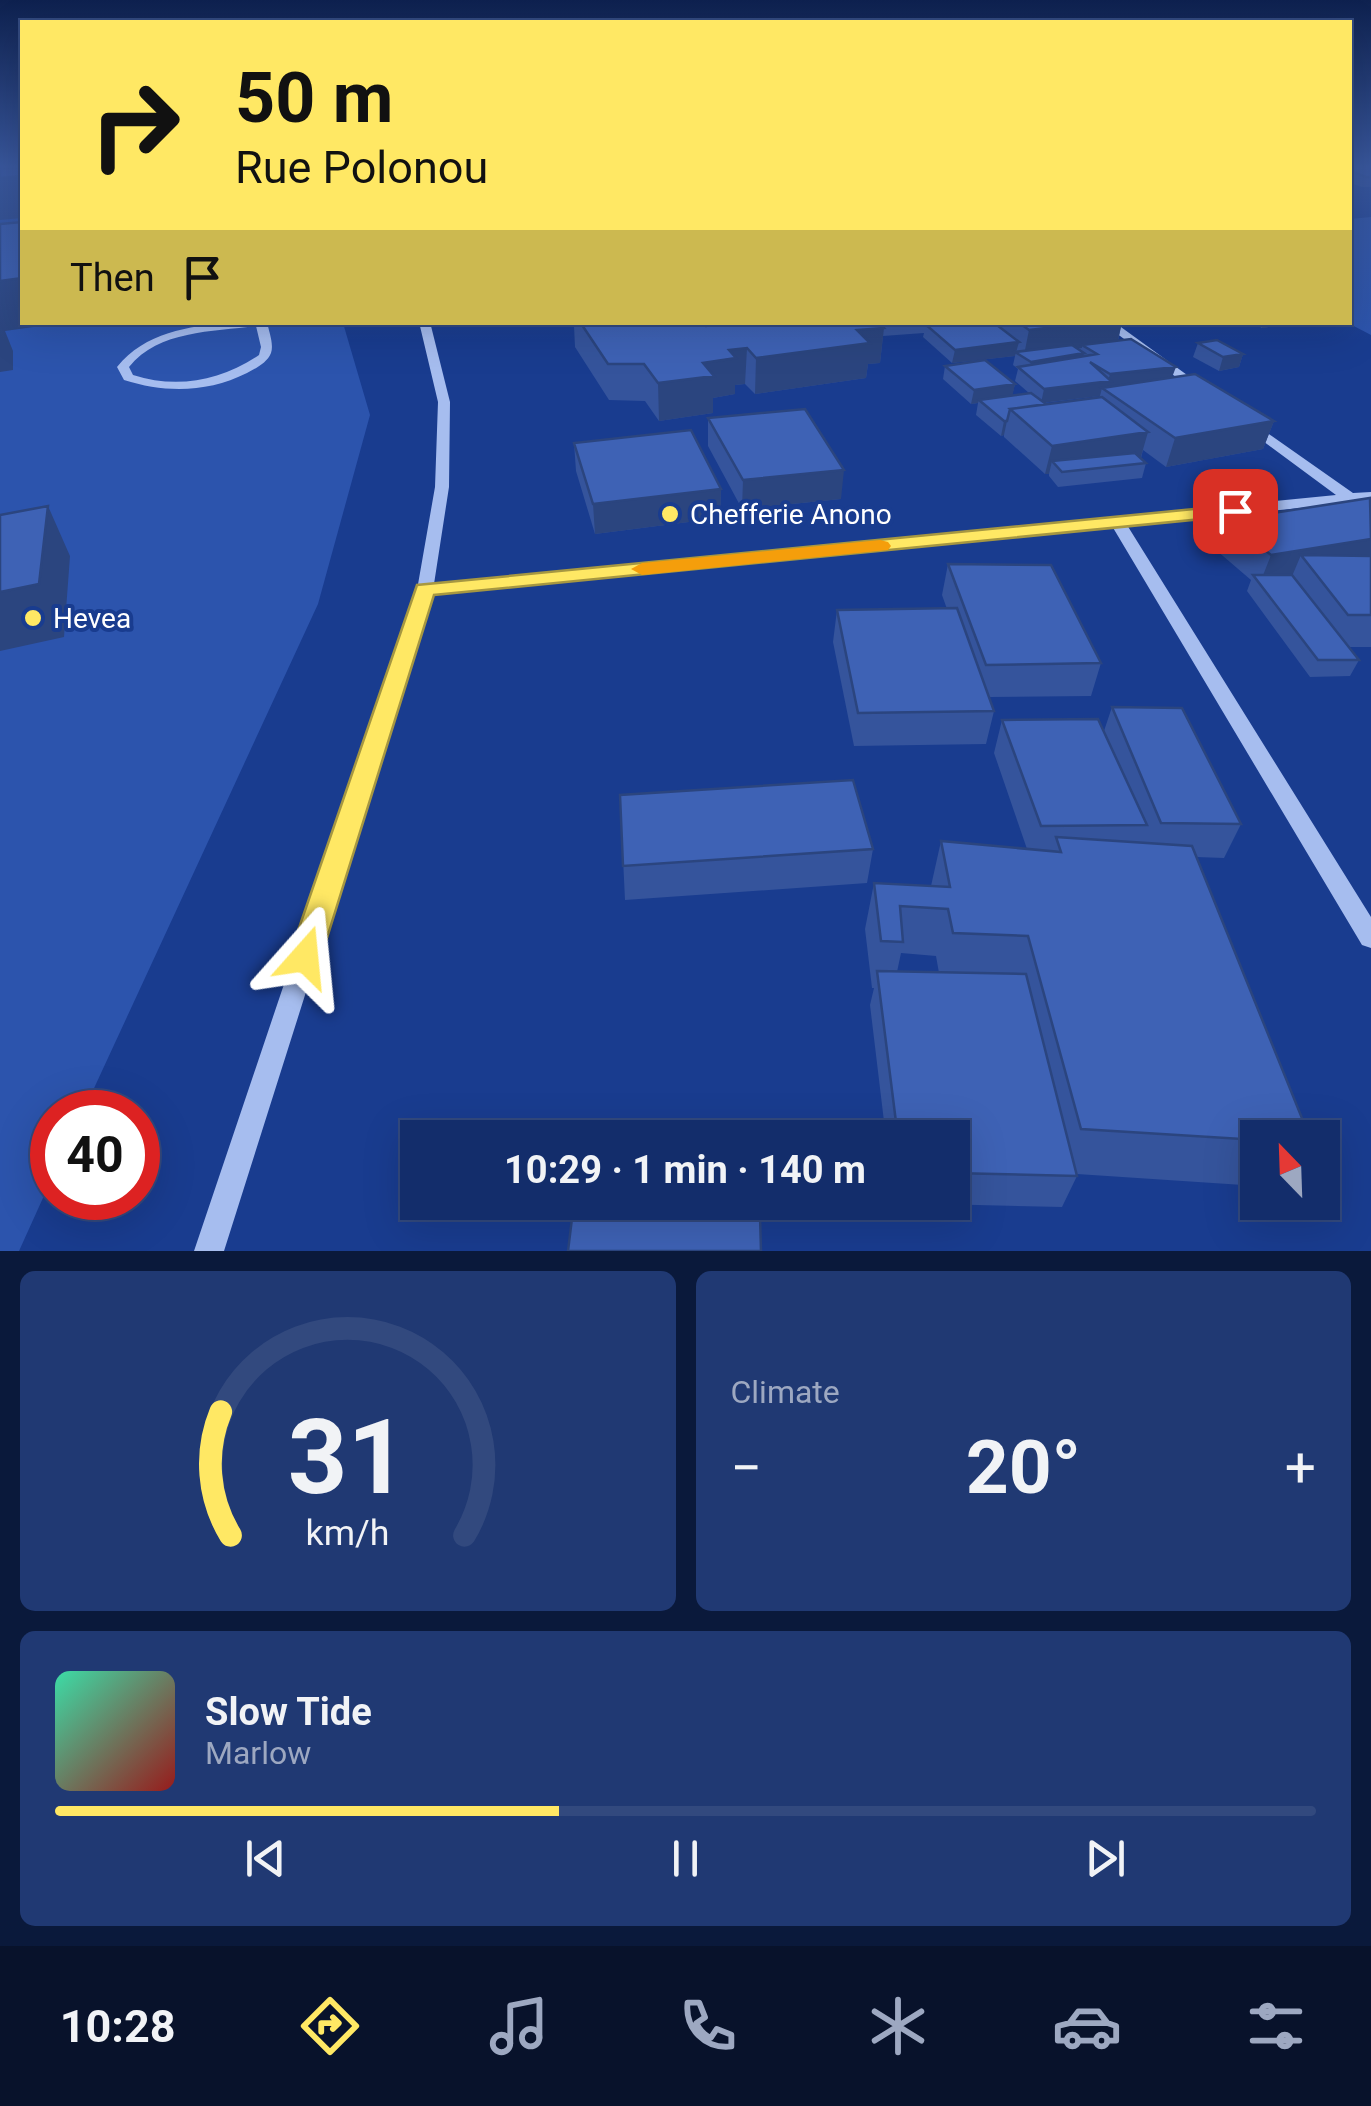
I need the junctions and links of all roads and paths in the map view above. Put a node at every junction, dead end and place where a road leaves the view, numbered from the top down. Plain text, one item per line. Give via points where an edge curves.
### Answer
1 (244, 325) edge
2 (262, 325) edge
3 (425, 325) edge
4 (1110, 325) edge
5 (129, 356) joint
6 (1214, 398) edge
7 (1240, 418) edge
8 (1371, 496) edge
9 (1352, 498) junction
10 (1118, 523) junction
11 (425, 590) junction
12 (1371, 938) edge
13 (208, 1251) edge

1 - 5 street via 168,338
2 - 5 street via 264,357 227,377 144,384 123,368
3 - 11 street via 444,402 442,488
4 - 6 street
7 - 9 street
8 - 9 street
9 - 10 street
10 - 11 street
10 - 12 street
11 - 13 street

